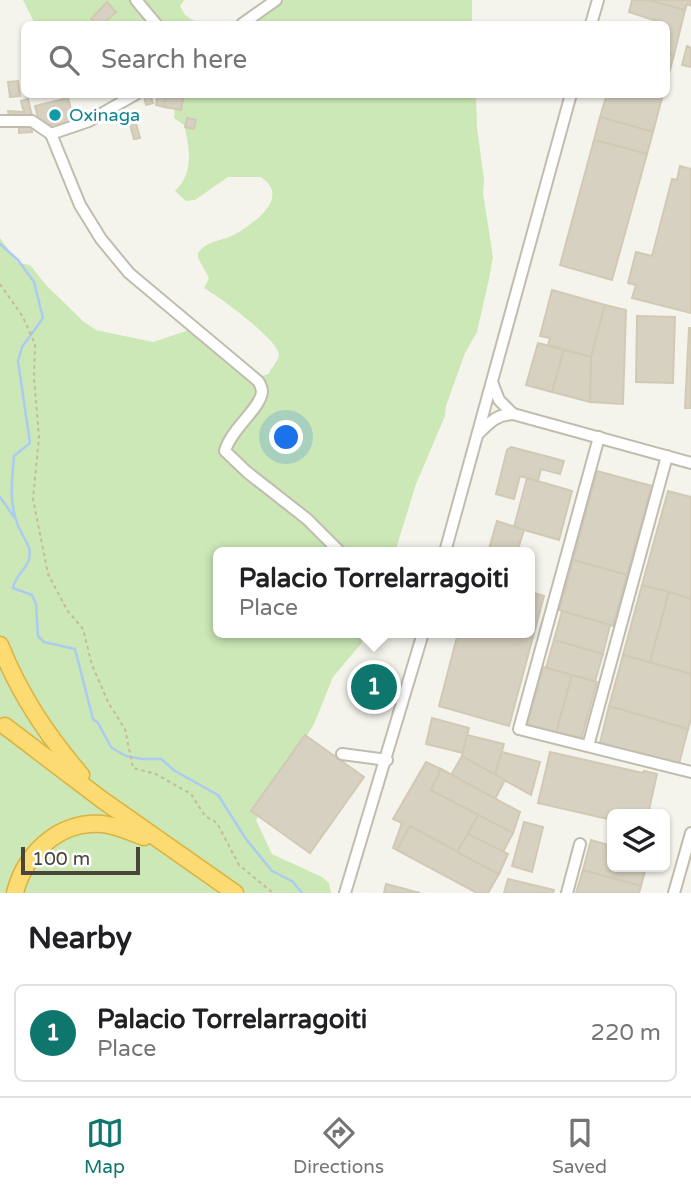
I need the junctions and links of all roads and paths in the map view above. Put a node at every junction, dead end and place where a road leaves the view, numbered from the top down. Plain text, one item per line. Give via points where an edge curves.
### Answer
1 (136, 0) edge
2 (276, 0) edge
3 (598, 0) edge
4 (154, 21) edge
5 (246, 21) edge
6 (592, 21) edge
7 (129, 98) edge
8 (570, 98) edge
9 (0, 121) edge
10 (51, 134) junction
11 (0, 284) edge
12 (492, 382) junction
13 (485, 406) junction
14 (507, 411) junction
15 (478, 434) junction
16 (599, 437) junction
17 (667, 456) junction
18 (691, 463) edge
19 (335, 547) edge
20 (446, 547) edge
21 (422, 638) edge
22 (0, 645) edge
23 (5, 726) dead end
24 (588, 746) junction
25 (342, 754) dead end
26 (387, 760) junction
27 (691, 772) edge
28 (100, 799) junction
29 (691, 834) edge
30 (163, 844) junction
31 (580, 844) dead end
32 (15, 893) edge
33 (234, 893) edge
34 (273, 893) edge
35 (345, 893) edge
36 (566, 893) edge
37 (674, 893) edge

1 - 4 street
2 - 5 street
3 - 6 street
7 - 10 street via 89,121
8 - 12 street
9 - 10 street via 32,121
10 - 19 street via 80,205 129,273 258,381 262,392 257,404 236,428 225,451
11 - 34 path via 35,344 39,437 33,499 48,574 66,610 83,629 92,664 125,729 134,768 156,774 191,794 205,816 217,823 239,865
12 - 13 street
12 - 14 street
13 - 14 street
13 - 15 street
14 - 15 street
14 - 16 street
15 - 20 street
16 - 17 street
16 - 24 street via 519,729
17 - 18 street
17 - 24 street
21 - 26 street
22 - 28 highway via 40,723
23 - 28 highway
24 - 27 street
25 - 26 street
26 - 35 street
28 - 30 highway
29 - 37 street
30 - 32 highway via 112,825 69,828 41,845 21,874
30 - 33 highway
31 - 36 street

